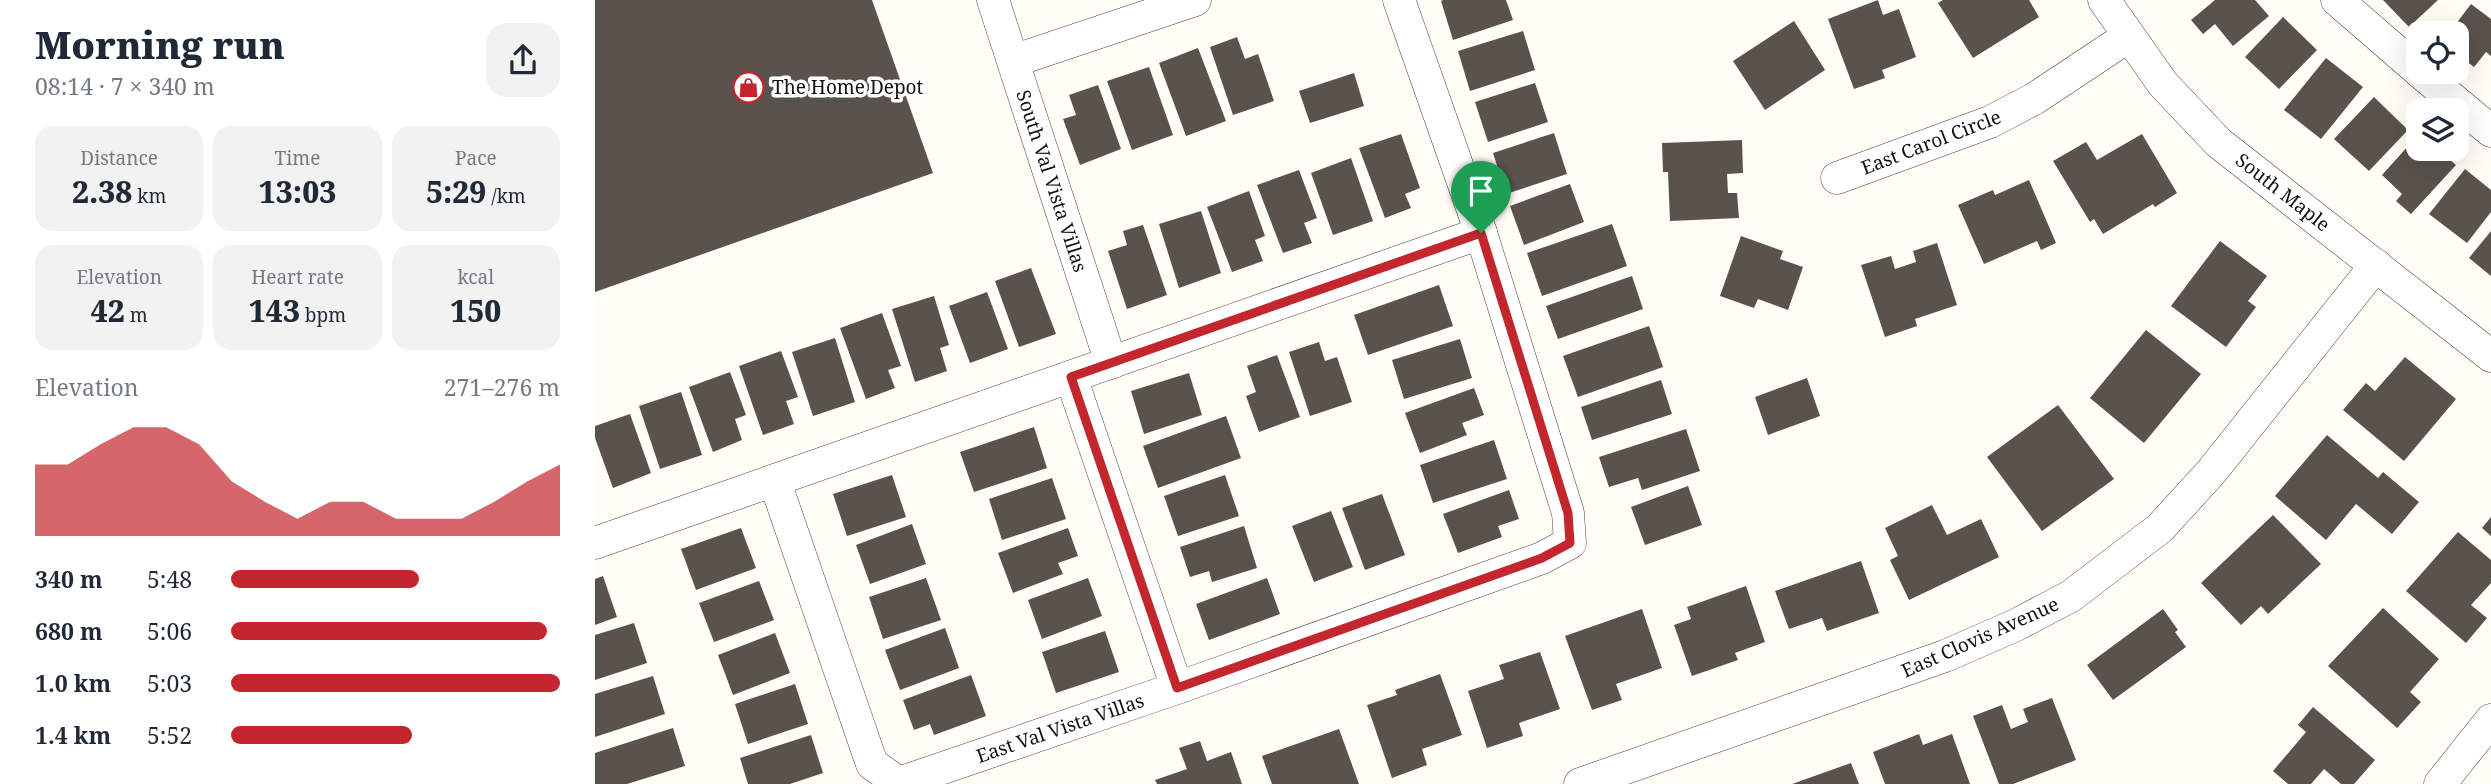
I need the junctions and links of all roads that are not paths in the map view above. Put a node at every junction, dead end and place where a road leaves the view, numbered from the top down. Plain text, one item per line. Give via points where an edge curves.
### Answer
1 (993, 0) edge
2 (1195, 0) edge
3 (1399, 0) edge
4 (2103, 0) edge
5 (2337, 0) edge
6 (2129, 36) junction
7 (2406, 60) edge
8 (1013, 61) junction
9 (2435, 84) edge
10 (2491, 131) edge
11 (1837, 178) dead end
12 (1481, 233) junction
13 (2376, 265) junction
14 (2491, 356) edge
15 (1111, 363) junction
16 (1071, 377) junction
17 (775, 482) junction
18 (595, 544) edge
19 (1177, 688) junction
20 (2491, 720) edge
21 (1580, 784) edge
22 (2440, 784) edge

1 - 8 street, South Val Vista Villas
2 - 8 street
3 - 12 street
4 - 6 street, South Maple
5 - 7 street
6 - 11 street, East Carol Circle via 2034,99 1990,122
6 - 13 street, South Maple via 2163,84 2219,143
8 - 15 street, South Val Vista Villas
9 - 10 street
12 - 15 street
12 - 19 street, East Val Vista Villas via 1568,513 1570,543 1542,558
13 - 14 street, South Maple
13 - 21 street, East Clovis Avenue via 2213,471 2160,528 2071,596 1945,656
15 - 16 street
16 - 17 street
16 - 19 street
17 - 18 street
17 - 19 street, East Val Vista Villas via 872,764 899,783
20 - 22 street

